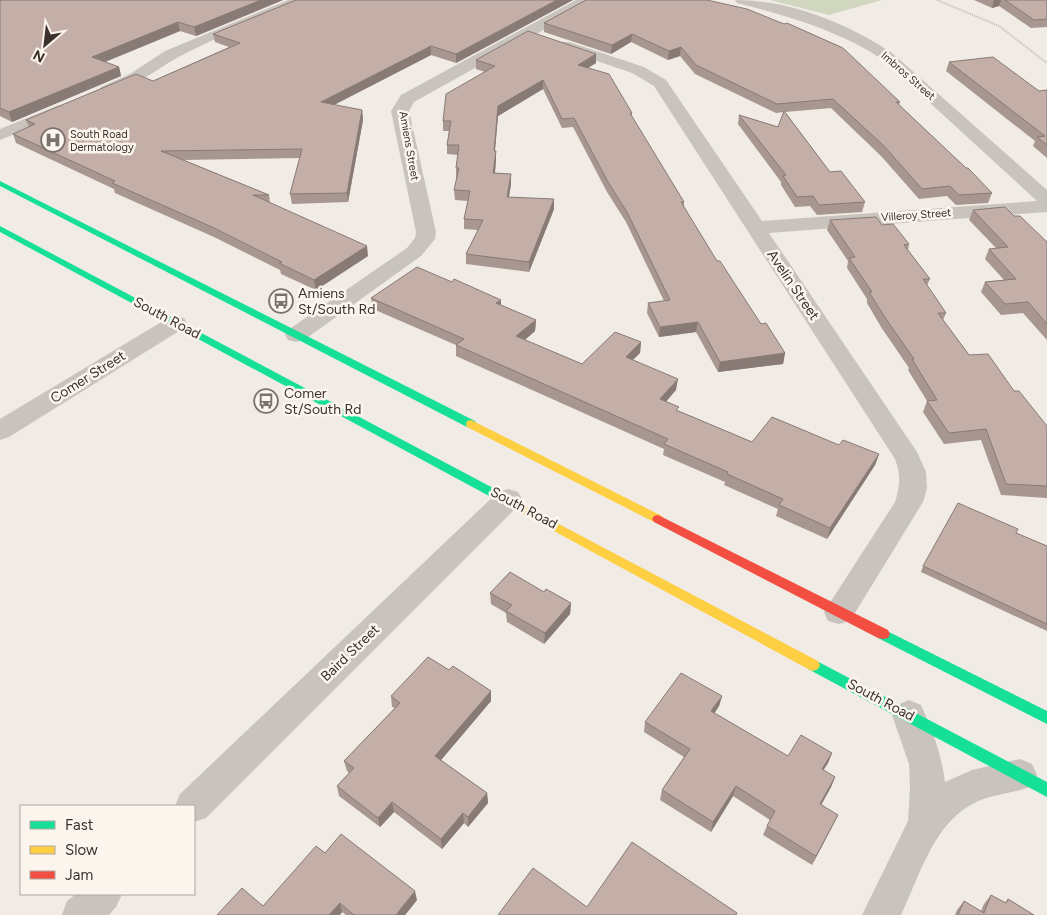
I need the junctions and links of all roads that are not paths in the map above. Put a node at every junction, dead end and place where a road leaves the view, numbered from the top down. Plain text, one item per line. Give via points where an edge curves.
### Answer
1 (300, 0) edge
2 (587, 0) edge
3 (742, 0) edge
4 (527, 33) junction
5 (94, 96) edge
6 (76, 103) edge
7 (0, 135) edge
8 (0, 183) edge
9 (1047, 200) edge
10 (1047, 206) edge
11 (754, 228) junction
12 (0, 229) edge
13 (176, 323) junction
14 (296, 334) junction
15 (0, 431) edge
16 (508, 499) junction
17 (839, 612) junction
18 (909, 715) junction
19 (1047, 718) edge
20 (1033, 782) edge
21 (194, 805) edge
22 (926, 823) junction
23 (102, 895) edge
24 (82, 915) edge
25 (880, 915) edge

1 - 5 street via 170,54 136,77
2 - 4 street, Amiens Street
3 - 9 street, Imbros Street via 814,19 872,45
4 - 11 street, Avelin Street via 638,70 660,83
4 - 14 street, Amiens Street via 419,91 403,105 400,110 425,239 414,252
6 - 7 street
8 - 14 main road
10 - 11 street, Villeroy Street
11 - 17 street, Avelin Street via 894,435 913,472 909,502
12 - 13 main road, South Road
13 - 15 street, Comer Street
13 - 16 main road, South Road
14 - 17 main road
16 - 18 main road, South Road
16 - 21 street, Baird Street
17 - 19 main road
18 - 20 main road, South Road
18 - 22 street via 926,764
20 - 22 street via 972,786 948,799
22 - 25 street
23 - 24 street

